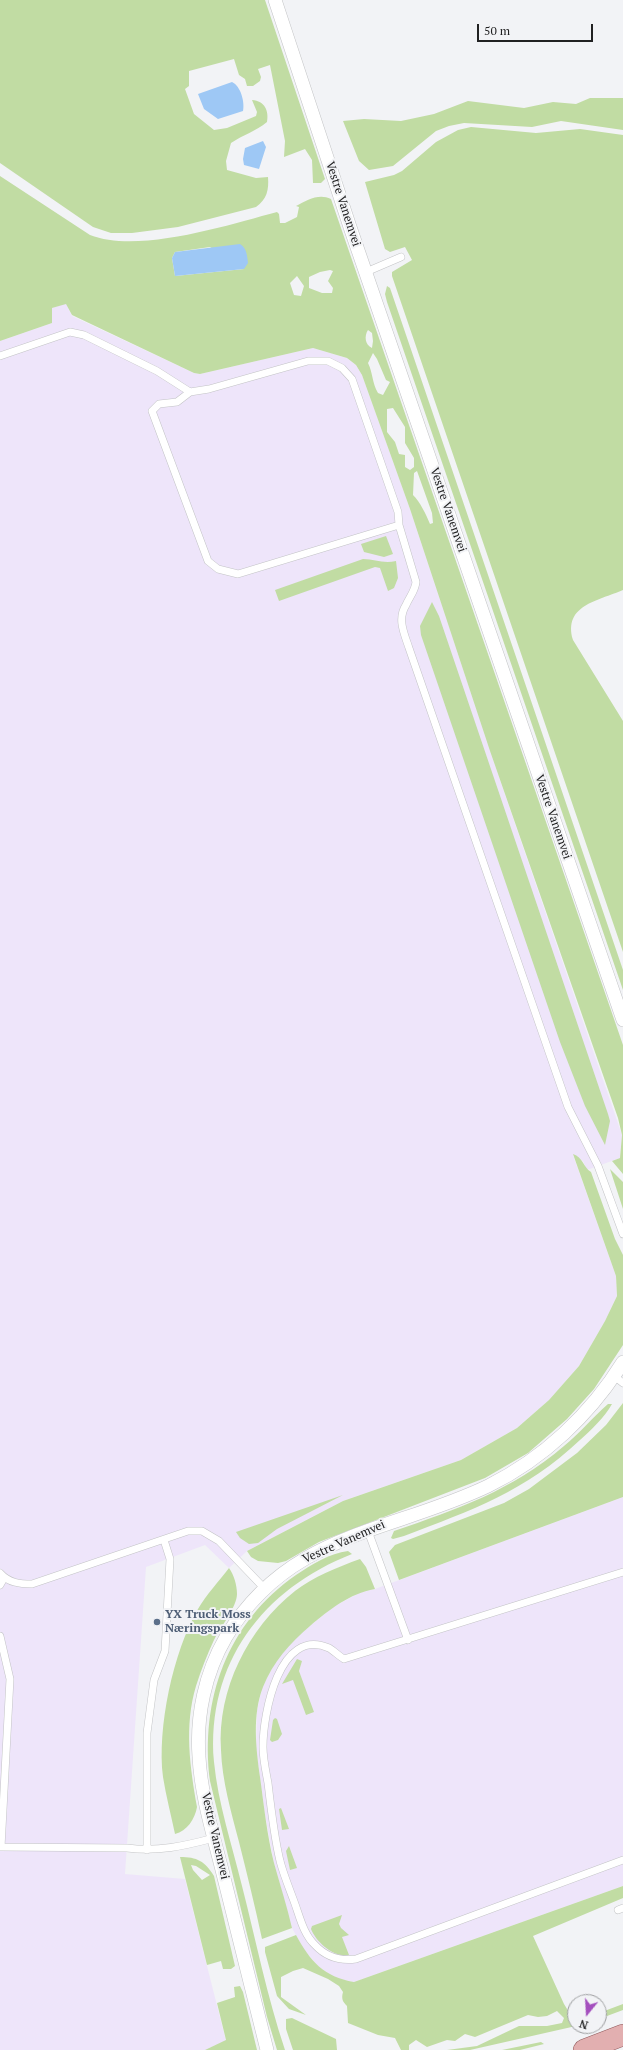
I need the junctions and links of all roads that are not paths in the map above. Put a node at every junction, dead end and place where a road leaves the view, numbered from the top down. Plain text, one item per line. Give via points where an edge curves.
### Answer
1 (275, 0) edge
2 (402, 257) dead end
3 (366, 272) junction
4 (0, 356) edge
5 (190, 392) junction
6 (399, 525) junction
7 (623, 1020) edge
8 (623, 1234) edge
9 (623, 1362) edge
10 (619, 1379) edge
11 (368, 1531) junction
12 (164, 1540) junction
13 (623, 1572) edge
14 (2, 1575) edge
15 (0, 1585) edge
16 (265, 1589) junction
17 (0, 1636) edge
18 (408, 1640) junction
19 (214, 1838) junction
20 (147, 1850) junction
21 (623, 1860) edge
22 (623, 2035) edge
23 (267, 2050) edge
24 (584, 2050) edge

1 - 3 street, Vestre Vanemvei
2 - 3 lane
3 - 7 street, Vestre Vanemvei
4 - 5 lane via 70,332 84,335
5 - 6 lane via 308,361 328,361 342,368 352,379 366,417 398,512
5 - 6 lane via 177,402 159,404 152,411 208,561 218,568 238,574
6 - 8 lane via 416,582 416,589 402,614 401,622 409,648 568,1107 598,1166
9 - 10 street, Vestre Vanemvei
10 - 11 street, Vestre Vanemvei via 564,1434 521,1467 486,1487
11 - 16 street, Vestre Vanemvei via 312,1554 291,1566
11 - 18 lane
12 - 14 lane via 32,1584 19,1584
12 - 16 lane via 188,1531 202,1531 219,1541
12 - 20 lane via 170,1559 165,1651 154,1680 147,1732
13 - 18 lane
14 - 15 lane
16 - 19 street, Vestre Vanemvei via 236,1621 223,1642 203,1696 199,1758
17 - 20 lane via 10,1679 1,1847
18 - 21 lane via 344,1659 329,1648 312,1645 299,1649 291,1654 278,1674 269,1697 263,1748 272,1816 281,1862 303,1927 314,1945 327,1956 344,1960 356,1959
19 - 20 lane via 178,1848
19 - 23 street, Vestre Vanemvei
22 - 24 main road

